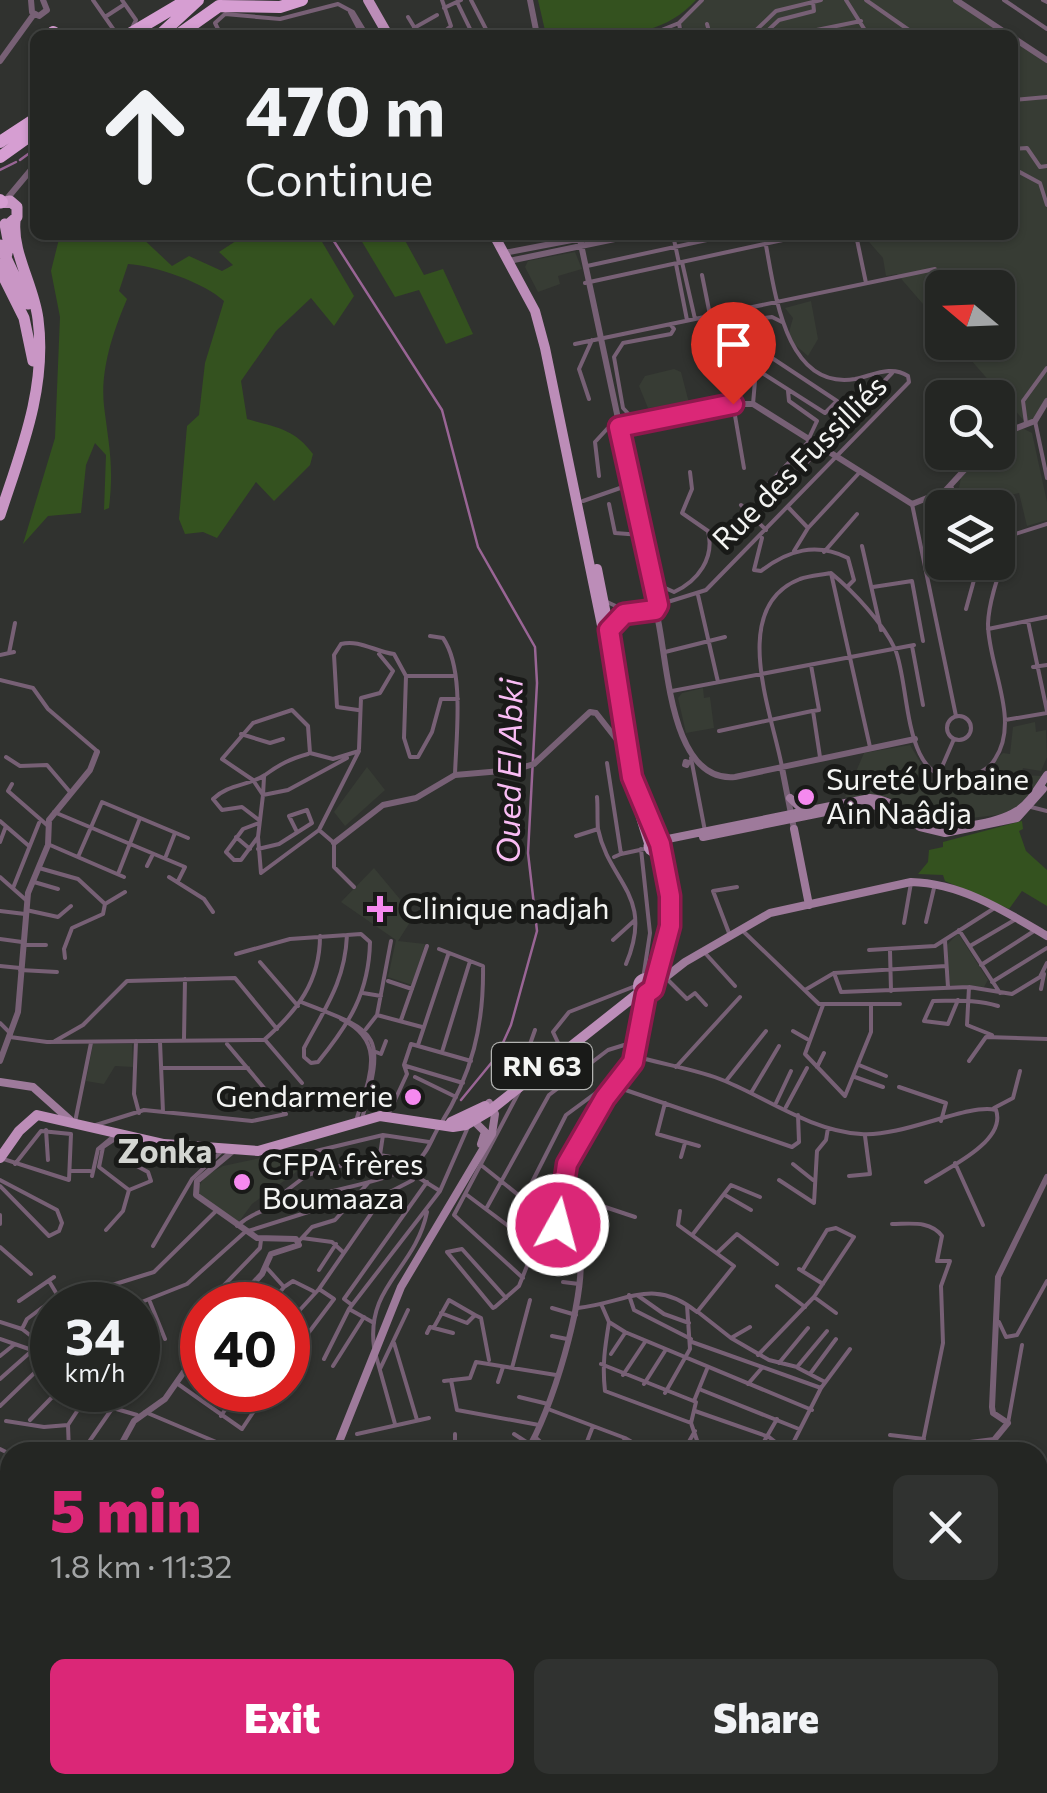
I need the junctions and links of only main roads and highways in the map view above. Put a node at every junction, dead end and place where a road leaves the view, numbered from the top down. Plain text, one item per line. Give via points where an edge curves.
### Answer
1 (187, 0) edge
2 (198, 0) edge
3 (210, 0) edge
4 (365, 0) edge
5 (293, 8) edge
6 (136, 30) edge
7 (165, 30) edge
8 (180, 30) edge
9 (183, 30) edge
10 (382, 30) edge
11 (30, 122) edge
12 (30, 133) edge
13 (0, 142) edge
14 (0, 154) edge
15 (4, 202) edge
16 (6, 222) edge
17 (500, 240) edge
18 (0, 245) edge
19 (509, 256) junction
20 (36, 358) junction
21 (25, 440) junction
22 (0, 498) edge
23 (0, 516) edge
24 (0, 526) edge
25 (623, 742) junction
26 (1047, 776) edge
27 (1047, 783) edge
28 (804, 812) junction
29 (778, 816) junction
30 (792, 820) junction
31 (653, 846) junction
32 (809, 905) junction
33 (1047, 942) edge
34 (645, 985) junction
35 (522, 1080) junction
36 (0, 1082) edge
37 (491, 1106) junction
38 (471, 1120) junction
39 (72, 1121) junction
40 (0, 1158) edge
41 (380, 1342) junction
42 (337, 1442) edge

1 - 6 highway
2 - 7 highway
3 - 8 highway
4 - 10 main road
5 - 9 highway via 219,6
11 - 13 highway
12 - 14 highway
15 - 16 highway
16 - 20 highway via 36,308
16 - 20 highway via 2,274
17 - 19 main road, RN 63
18 - 20 highway via 25,294
19 - 25 main road, RN 63 via 545,348
19 - 25 main road, RN 63 via 545,324 604,601
20 - 21 highway
20 - 22 highway via 29,407
21 - 23 highway
21 - 24 highway
25 - 31 main road, RN 63
25 - 31 main road, RN 63 via 630,785
26 - 28 main road via 1009,815 942,828 878,799
27 - 30 main road via 1031,807 1003,822 944,833 874,804
28 - 29 main road via 788,800
28 - 30 main road
29 - 30 main road
29 - 31 main road
30 - 31 main road
30 - 32 main road
31 - 34 main road, RN 63 via 667,915
31 - 34 main road, RN 63 via 671,916
32 - 33 main road via 935,882 997,906
32 - 34 main road via 770,914
34 - 35 main road, RN 63
34 - 35 main road, RN 63
35 - 37 main road, RN 63
36 - 39 main road via 33,1087
37 - 38 main road, RN 63
37 - 41 main road via 494,1128 480,1161 399,1292
38 - 39 main road, RN 63 via 435,1124 388,1116 281,1147 228,1151
38 - 41 main road via 485,1132 483,1140 396,1289
39 - 40 main road, RN 63 via 38,1115
41 - 42 main road

